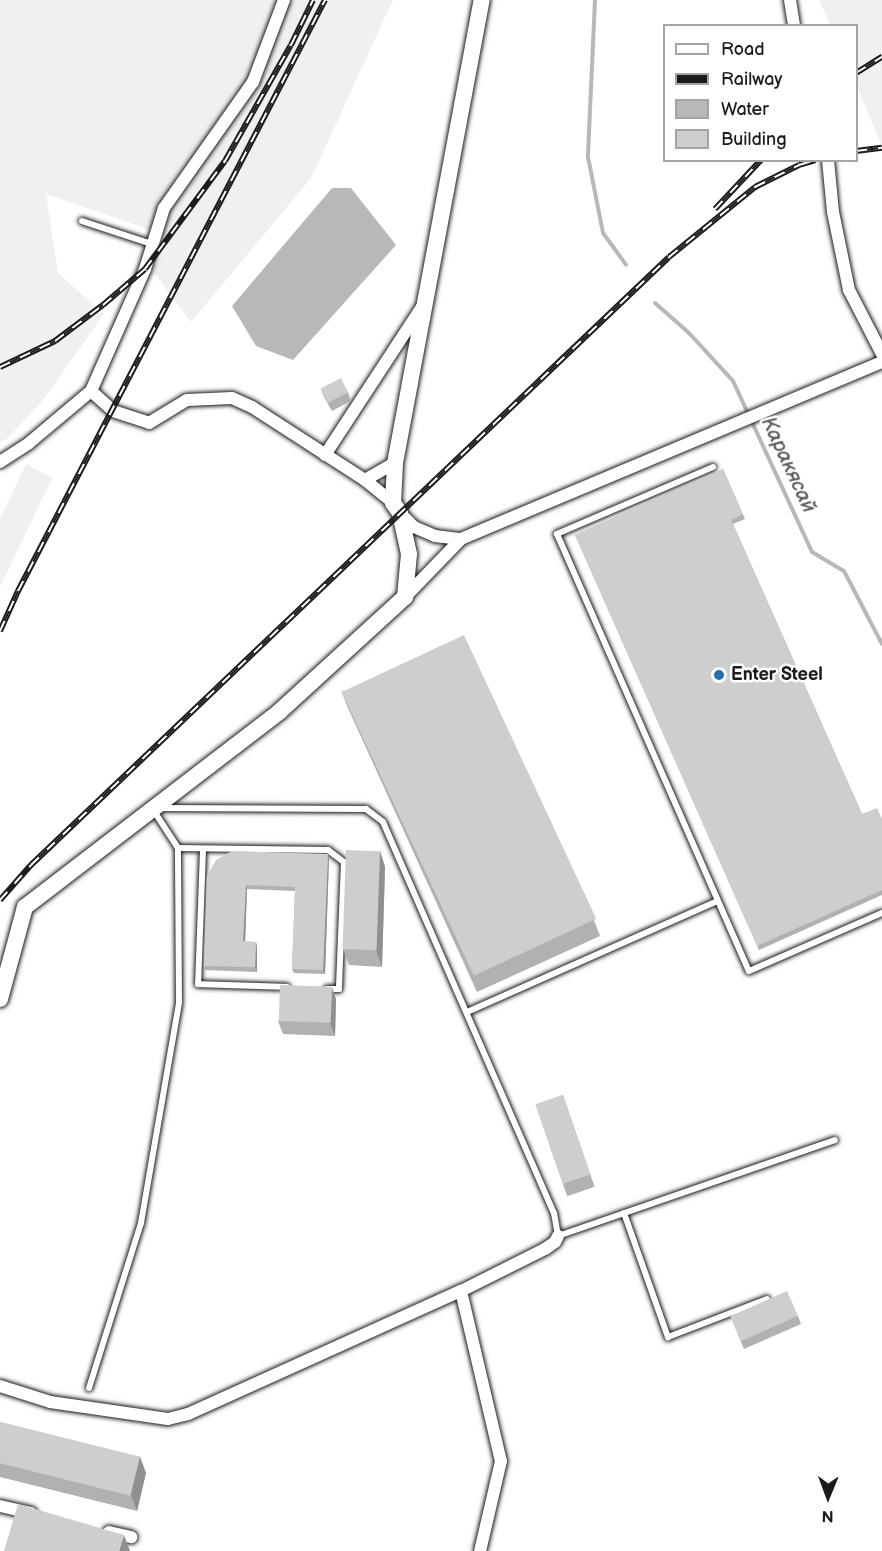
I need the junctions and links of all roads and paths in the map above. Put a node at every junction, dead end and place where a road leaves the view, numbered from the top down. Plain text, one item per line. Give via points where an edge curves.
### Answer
1 (284, 0) edge
2 (482, 0) edge
3 (790, 0) edge
4 (794, 24) edge
5 (828, 162) edge
6 (82, 221) dead end
7 (153, 244) junction
8 (425, 301) junction
9 (882, 354) edge
10 (882, 362) edge
11 (91, 391) junction
12 (325, 455) junction
13 (0, 462) edge
14 (395, 463) junction
15 (713, 467) dead end
16 (365, 480) junction
17 (396, 508) junction
18 (460, 539) junction
19 (405, 597) junction
20 (152, 808) junction
21 (178, 848) junction
22 (203, 850) junction
23 (718, 901) junction
24 (882, 913) edge
25 (292, 987) edge
26 (316, 988) edge
27 (0, 999) edge
28 (466, 1011) junction
29 (835, 1140) dead end
30 (624, 1213) junction
31 (558, 1236) junction
32 (461, 1291) junction
33 (767, 1299) edge
34 (0, 1386) edge
35 (89, 1388) dead end
36 (0, 1506) edge
37 (44, 1516) edge
38 (98, 1529) edge
39 (131, 1537) dead end
40 (480, 1551) edge

1 - 7 street via 253,82 164,208
2 - 8 street
3 - 4 street
5 - 9 street via 833,212 849,290
6 - 7 lane
7 - 11 street
8 - 12 street
8 - 14 street
10 - 18 street
11 - 12 street via 113,411 149,423 187,400 232,399 252,407
11 - 13 street
12 - 16 street
14 - 16 street
14 - 17 street
15 - 23 lane via 557,534
16 - 17 street
17 - 18 street via 414,527 435,536
17 - 19 street via 409,554
18 - 19 street
19 - 20 street via 279,712
20 - 21 lane
20 - 27 street via 25,907
20 - 28 lane via 366,809 383,822
21 - 22 lane
21 - 35 lane via 179,1002 141,1223
22 - 25 lane via 198,984
22 - 26 lane via 328,850 344,862 339,989
23 - 24 lane via 749,971
23 - 28 lane
28 - 31 lane via 554,1213
29 - 30 lane
30 - 31 lane
30 - 33 lane via 668,1337
31 - 32 street via 545,1249
32 - 34 street via 188,1414 168,1419 50,1402
32 - 40 street via 501,1461
36 - 37 street
38 - 39 street

